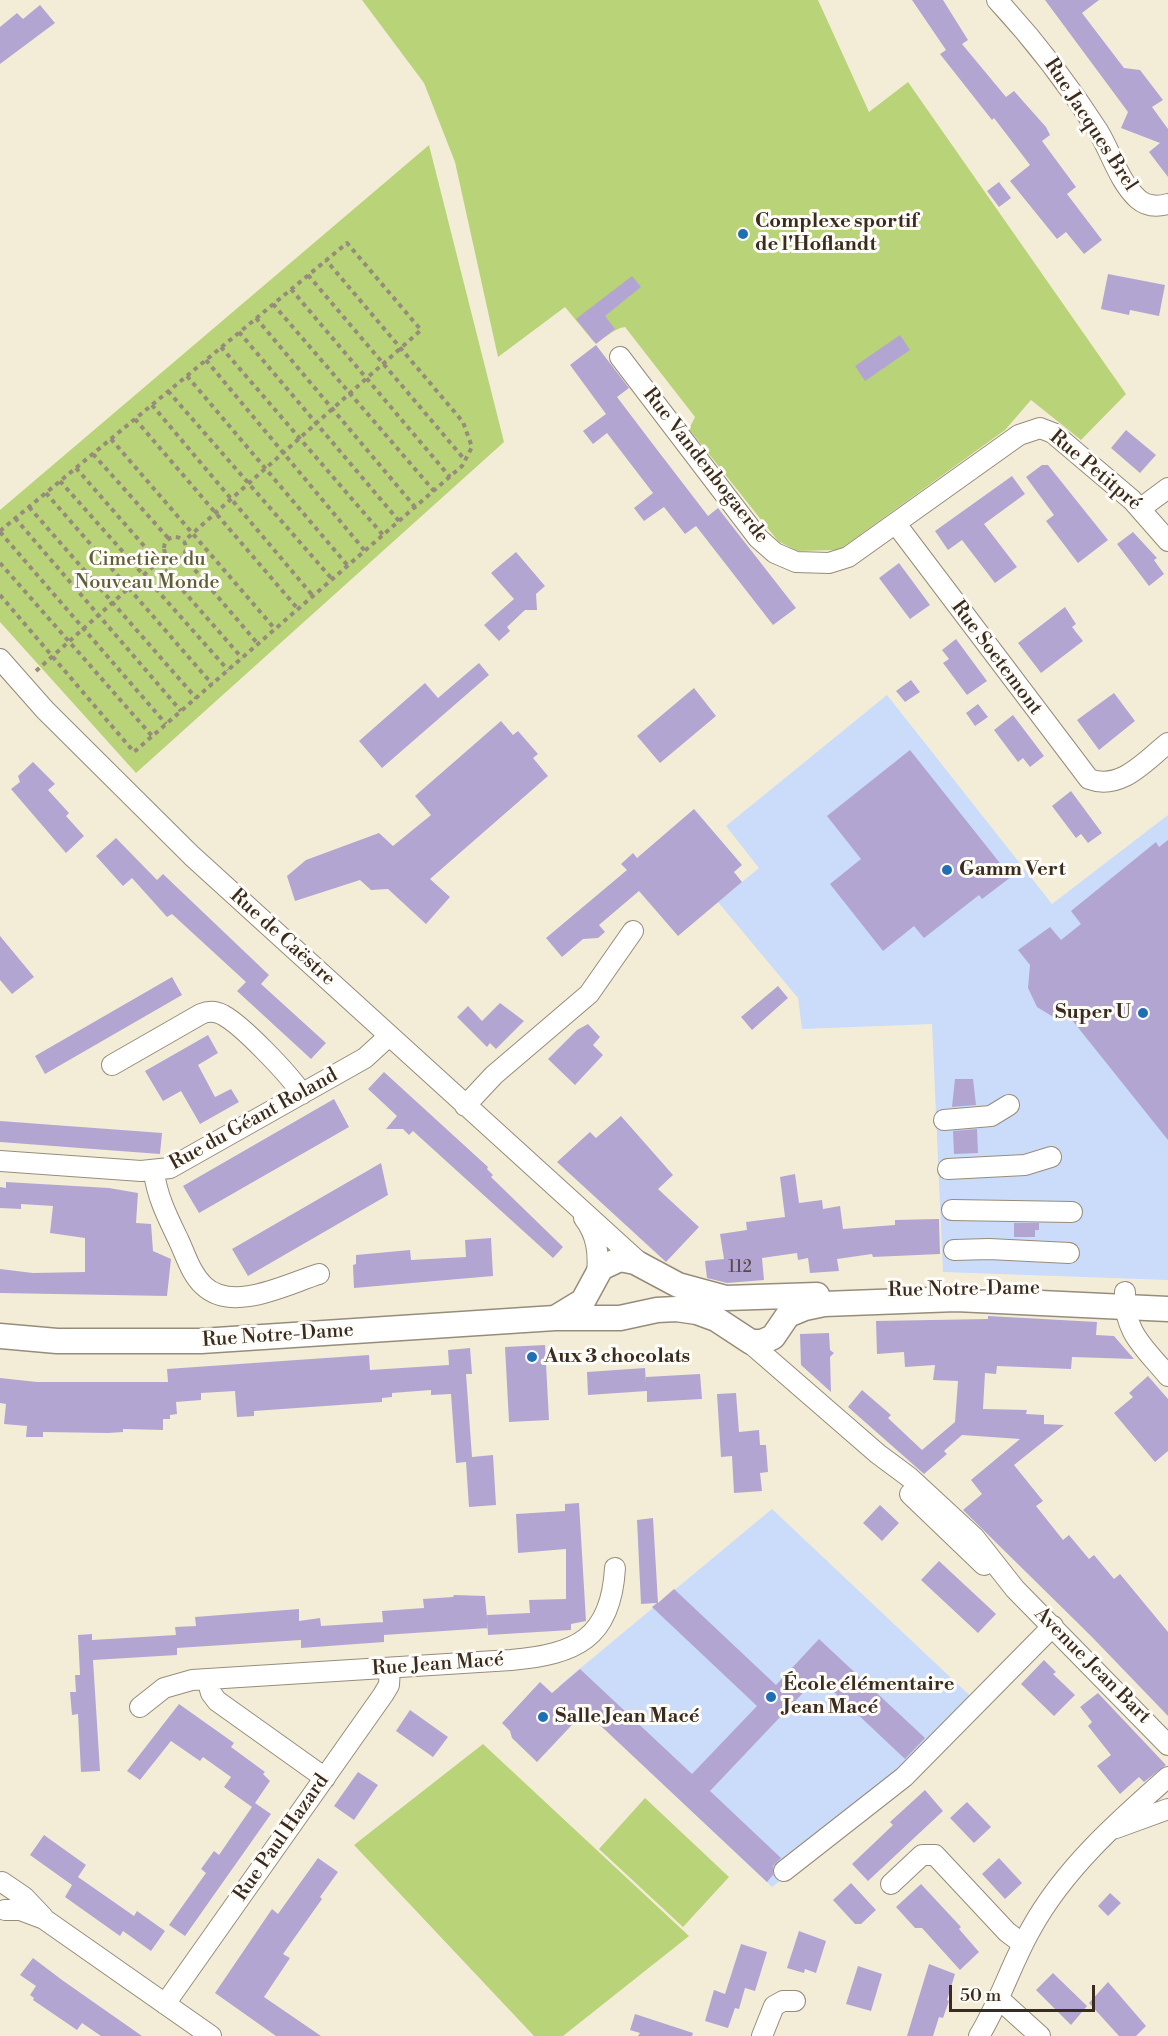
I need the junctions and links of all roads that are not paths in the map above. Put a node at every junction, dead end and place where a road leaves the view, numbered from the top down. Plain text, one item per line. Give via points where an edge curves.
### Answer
1 (997, 0) edge
2 (1168, 204) edge
3 (620, 357) dead end
4 (1168, 488) edge
5 (1141, 508) junction
6 (897, 524) junction
7 (1168, 541) edge
8 (0, 659) edge
9 (1168, 743) edge
10 (633, 931) dead end
11 (389, 1036) junction
12 (112, 1065) dead end
13 (302, 1094) junction
14 (1009, 1105) dead end
15 (465, 1106) junction
16 (944, 1120) dead end
17 (1051, 1157) dead end
18 (0, 1161) edge
19 (948, 1168) dead end
20 (154, 1172) junction
21 (575, 1206) junction
22 (952, 1210) dead end
23 (1072, 1212) dead end
24 (954, 1250) dead end
25 (1069, 1253) dead end
26 (644, 1268) junction
27 (319, 1274) dead end
28 (595, 1279) junction
29 (1168, 1295) edge
30 (761, 1298) junction
31 (1125, 1300) junction
32 (1168, 1309) edge
33 (613, 1317) junction
34 (555, 1318) junction
35 (778, 1330) junction
36 (0, 1336) edge
37 (742, 1336) junction
38 (780, 1366) junction
39 (1168, 1376) edge
40 (615, 1568) dead end
41 (1053, 1626) junction
42 (390, 1668) junction
43 (207, 1679) junction
44 (140, 1707) dead end
45 (1168, 1745) edge
46 (325, 1778) junction
47 (1168, 1778) edge
48 (1168, 1809) edge
49 (1113, 1829) junction
50 (784, 1871) dead end
51 (1, 1882) edge
52 (891, 1884) dead end
53 (2, 1912) edge
54 (45, 1919) junction
55 (1023, 1944) junction
56 (998, 1998) junction
57 (795, 2001) dead end
58 (165, 2004) junction
59 (211, 2036) edge
60 (762, 2036) edge
61 (979, 2036) edge
62 (1040, 2036) edge

1 - 2 street, Rue Jacques Brel via 1044,53 1079,102 1133,194 1148,204
3 - 6 street, Rue Vandenbogaerde via 758,538 775,553 796,562 829,562 857,552
4 - 5 street
5 - 6 street, Rue Petitpré via 1053,433 1040,428 1018,435
5 - 7 street, Rue Petitpré
6 - 9 street, Rue Soetemont via 1089,779 1103,782 1125,777
8 - 11 street, Rue de Caëstre via 176,840
10 - 15 street via 589,994 494,1075
11 - 13 street, Rue du Géant Roland via 365,1058
11 - 15 street, Rue de Caëstre
12 - 13 street via 201,1014 213,1012 240,1029 283,1069
13 - 20 street, Rue du Géant Roland via 176,1165
14 - 16 street via 991,1116
15 - 21 street, Rue de Caëstre
17 - 19 street via 1025,1165
18 - 20 street, Rue du Géant Roland
20 - 27 street via 158,1195 193,1271 211,1291 246,1296
21 - 26 street, Rue de Caëstre
21 - 28 street, Rue de Caëstre via 595,1238
22 - 23 street
24 - 25 street
26 - 28 main road, Rue Notre-Dame via 620,1260 608,1263
26 - 30 main road, Rue Notre-Dame via 704,1293 734,1299
28 - 33 main road via 597,1305
28 - 34 main road, Rue Notre-Dame via 579,1304
29 - 31 main road, Rue Notre-Dame
30 - 31 main road, Rue Notre-Dame via 978,1287
30 - 35 main road via 775,1305 780,1316
31 - 32 main road, Rue Notre-Dame
31 - 35 main road, Rue Notre-Dame via 835,1303 797,1310 788,1315
31 - 39 street via 1125,1317 1132,1334
33 - 34 main road, Rue Notre-Dame
33 - 37 main road, Rue Notre-Dame via 685,1310 716,1319
34 - 36 main road, Rue Notre-Dame via 174,1342 57,1341
35 - 37 main road, Rue Notre-Dame via 771,1339 760,1343
35 - 38 street via 774,1349
37 - 38 street, Avenue Jean Bart
38 - 41 street, Avenue Jean Bart via 974,1537 1015,1589
40 - 42 street, Rue Jean Macé via 610,1605 602,1620 590,1634 559,1653
41 - 45 street, Avenue Jean Bart
41 - 50 street via 904,1777
42 - 43 street, Rue Jean Macé
42 - 46 street, Rue Paul Hazard via 386,1690
43 - 44 street, Rue Jean Macé via 164,1688
43 - 46 street via 217,1701
46 - 58 street, Rue Paul Hazard
47 - 49 street
48 - 49 street
49 - 55 street via 1060,1885
51 - 53 street via 8,1896
51 - 54 street via 24,1897
52 - 55 street via 922,1855 936,1855 1006,1932
53 - 54 street via 20,1910
54 - 58 street
55 - 56 street
56 - 61 street
56 - 62 street
57 - 60 street via 780,2002 772,2008
58 - 59 street

